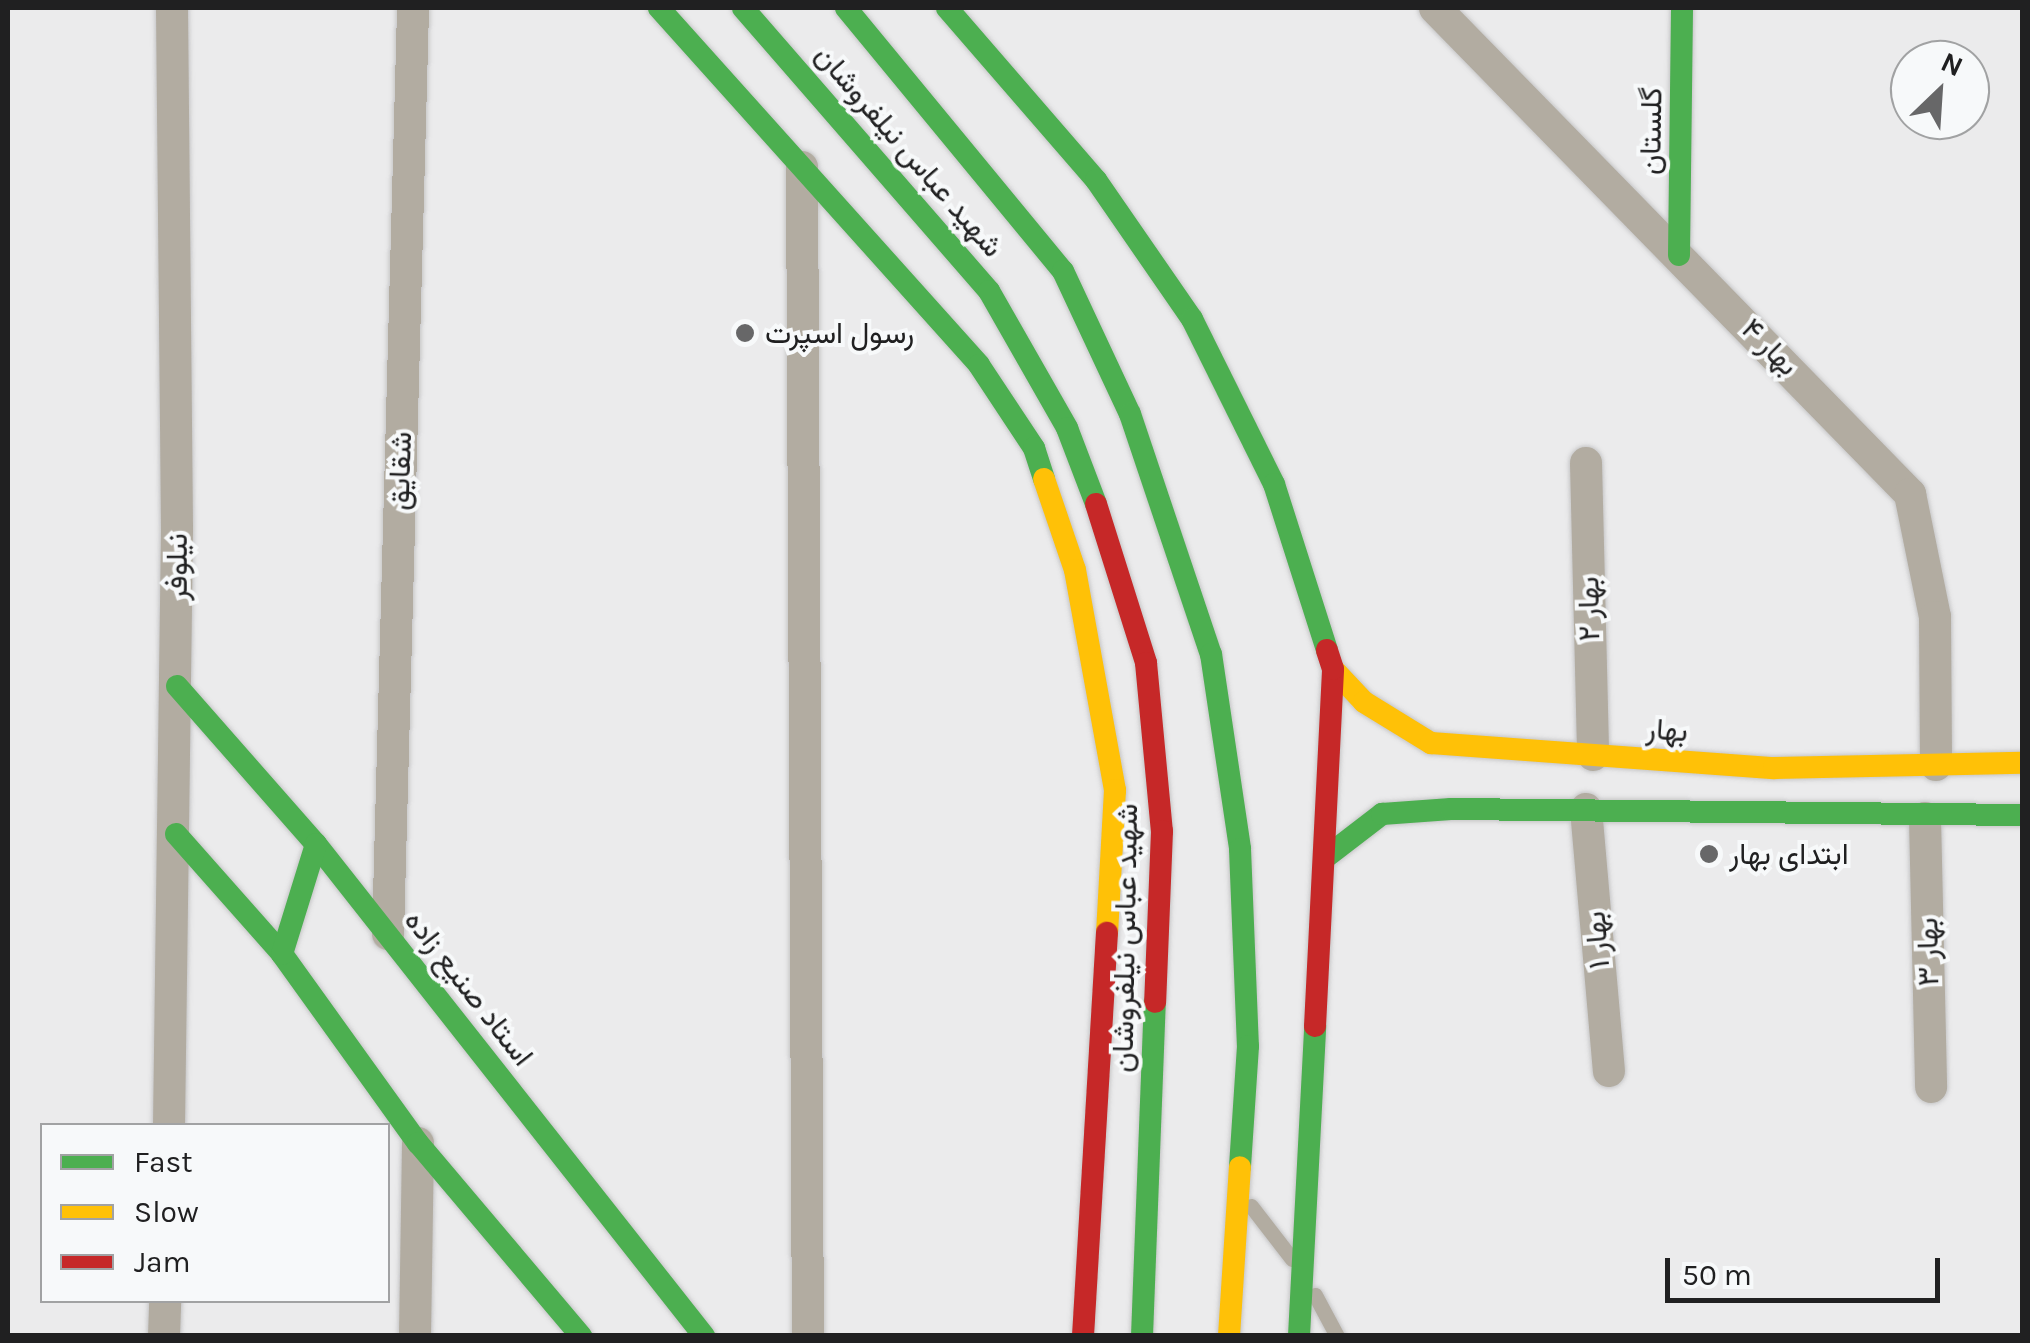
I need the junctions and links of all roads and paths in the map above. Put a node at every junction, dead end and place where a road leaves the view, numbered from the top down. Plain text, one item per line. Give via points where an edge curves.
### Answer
1 (172, 8) edge
2 (413, 8) edge
3 (659, 8) edge
4 (743, 8) edge
5 (846, 8) edge
6 (947, 8) edge
7 (1434, 8) edge
8 (1682, 8) edge
9 (802, 166) junction
10 (1680, 255) junction
11 (1586, 462) dead end
12 (1333, 669) junction
13 (176, 686) junction
14 (1593, 755) junction
15 (2022, 763) edge
16 (1936, 765) junction
17 (1586, 809) junction
18 (2022, 815) edge
19 (1924, 818) junction
20 (176, 834) junction
21 (316, 844) junction
22 (1326, 857) junction
23 (388, 934) junction
24 (282, 954) junction
25 (1609, 1071) dead end
26 (1931, 1087) dead end
27 (169, 1123) edge
28 (418, 1143) junction
29 (1287, 1159) junction
30 (1238, 1190) junction
31 (1302, 1270) junction
32 (165, 1303) edge
33 (1113, 1331) edge
34 (164, 1336) edge
35 (414, 1336) edge
36 (581, 1336) edge
37 (704, 1336) edge
38 (808, 1336) edge
39 (1229, 1336) edge
40 (1298, 1336) edge
41 (1337, 1336) edge

1 - 13 street, نیلوفر
2 - 23 street, شقایق
3 - 9 street via 691,28
4 - 33 street, شهید عباس نیلفروشان via 989,291 1067,428 1108,534 1146,663 1162,831
5 - 30 street, شهید عباس نیلفروشان via 1063,271 1160,493 1211,654 1240,849 1248,1046
6 - 12 street via 1096,180 1192,319 1274,484
7 - 10 street, بهار ۴
8 - 10 street, گلستان
9 - 33 street via 979,365 1034,448 1075,570 1115,790
9 - 38 street
10 - 16 street, بهار ۴ via 1910,494 1935,617
11 - 14 street, بهار ۲
12 - 14 street, بهار via 1364,702 1430,744
12 - 22 street
13 - 20 street, نیلوفر
13 - 21 street, استاد صنیع زاده
14 - 16 street, بهار via 1774,768
15 - 16 street, بهار
17 - 19 street
17 - 22 street via 1382,814
17 - 25 street, بهار ۱
18 - 19 street
19 - 26 street, بهار ۳
20 - 24 street
20 - 27 street, نیلوفر
21 - 23 street, استاد صنیع زاده
21 - 24 street
22 - 29 street
23 - 37 street, استاد صنیع زاده
24 - 28 street
28 - 35 street
28 - 36 street
29 - 30 street
29 - 31 street
30 - 31 lane
30 - 39 street, شهید عباس نیلفروشان
31 - 40 street
31 - 41 lane
32 - 34 street

